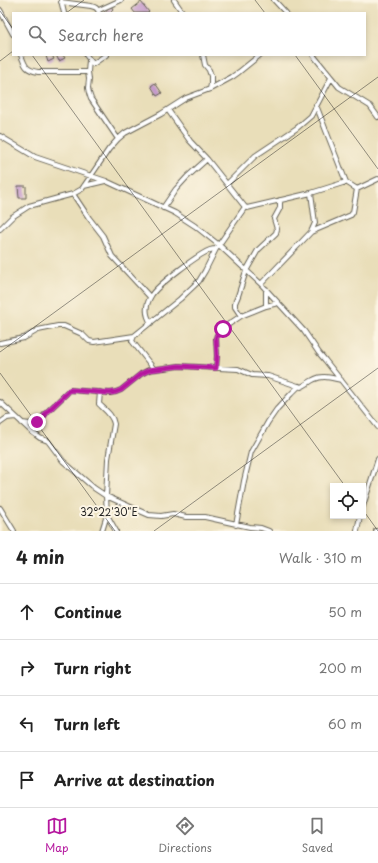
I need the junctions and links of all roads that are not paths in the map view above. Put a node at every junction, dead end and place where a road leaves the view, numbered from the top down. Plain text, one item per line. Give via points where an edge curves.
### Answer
1 (121, 0) edge
2 (174, 0) edge
3 (274, 0) edge
4 (61, 1) edge
5 (0, 10) edge
6 (64, 12) edge
7 (99, 12) edge
8 (182, 12) edge
9 (285, 12) edge
10 (12, 32) edge
11 (21, 56) edge
12 (87, 56) edge
13 (105, 56) edge
14 (203, 56) edge
15 (259, 56) edge
16 (314, 56) edge
17 (89, 60) junction
18 (88, 72) junction
19 (331, 78) junction
20 (210, 89) junction
21 (316, 105) junction
22 (168, 110) junction
23 (378, 118) edge
24 (0, 136) edge
25 (118, 139) junction
26 (207, 159) junction
27 (91, 176) junction
28 (378, 179) edge
29 (106, 181) junction
30 (346, 182) junction
31 (227, 184) junction
32 (84, 187) junction
33 (357, 189) junction
34 (312, 193) junction
35 (73, 194) junction
36 (280, 200) junction
37 (245, 207) junction
38 (162, 208) junction
39 (0, 229) edge
40 (311, 232) junction
41 (218, 247) junction
42 (246, 271) junction
43 (261, 284) junction
44 (266, 290) junction
45 (150, 297) junction
46 (278, 303) junction
47 (266, 306) junction
48 (241, 316) junction
49 (151, 323) junction
50 (134, 336) junction
51 (0, 343) edge
52 (216, 368) junction
53 (154, 369) junction
54 (341, 380) junction
55 (299, 386) junction
56 (100, 392) junction
57 (0, 402) edge
58 (6, 409) junction
59 (15, 417) junction
60 (7, 418) junction
61 (0, 423) edge
62 (22, 423) junction
63 (378, 427) edge
64 (378, 459) edge
65 (106, 496) junction
66 (366, 497) edge
67 (0, 508) edge
68 (107, 515) junction
69 (359, 519) edge
70 (236, 525) junction
71 (14, 531) edge
72 (102, 531) edge
73 (116, 531) edge
74 (269, 531) edge
75 (357, 531) edge

1 - 7 street
2 - 8 street
3 - 9 street
4 - 6 street
4 - 7 street via 96,7
5 - 10 street
11 - 18 street via 31,71
12 - 17 street
13 - 17 street via 93,64
14 - 20 street via 211,76
15 - 20 street via 232,77
16 - 19 street
17 - 18 street
18 - 25 street via 91,99
19 - 21 street
19 - 23 street via 342,90 372,108
20 - 22 street via 186,98
21 - 30 street
21 - 31 street via 314,112 305,121 255,156
22 - 25 street
22 - 26 street via 190,141
24 - 27 street via 35,157
25 - 27 street
26 - 31 street
26 - 38 street via 187,177
27 - 29 street
27 - 32 street
28 - 33 street
29 - 32 street
29 - 38 street
30 - 33 street
30 - 34 street
31 - 37 street
32 - 35 street
33 - 40 street via 351,215
34 - 36 street
34 - 40 street via 315,223
35 - 39 street via 29,206
35 - 45 street via 103,236 112,256
36 - 37 street
36 - 42 street via 280,208 274,219 276,233 258,250
37 - 41 street
38 - 41 street via 195,226
40 - 43 street
41 - 42 street
41 - 45 street via 202,254 161,284
41 - 49 street via 206,271 195,285
42 - 43 street
42 - 48 street via 235,303
43 - 44 street
44 - 46 street
44 - 47 street
45 - 49 street via 146,312
46 - 47 street
46 - 54 street via 304,331 318,353
47 - 48 street
48 - 52 street via 216,336
49 - 50 street
50 - 51 street via 94,342 64,326 58,326
50 - 53 street via 132,341
52 - 53 street via 179,366
52 - 55 street via 268,376
53 - 56 street via 147,371 121,390
54 - 55 street via 318,377 303,387
54 - 63 street
55 - 70 street via 272,415 251,452
56 - 62 street via 70,390 40,420 30,424
56 - 65 street via 99,404 114,420
57 - 58 street
58 - 59 street
58 - 60 street
59 - 60 street
59 - 62 street
60 - 61 street
62 - 65 street via 48,441 62,461
64 - 66 street
65 - 68 street
65 - 70 street via 149,515 205,517
67 - 71 street
68 - 72 street
68 - 73 street
69 - 75 street
70 - 74 street

